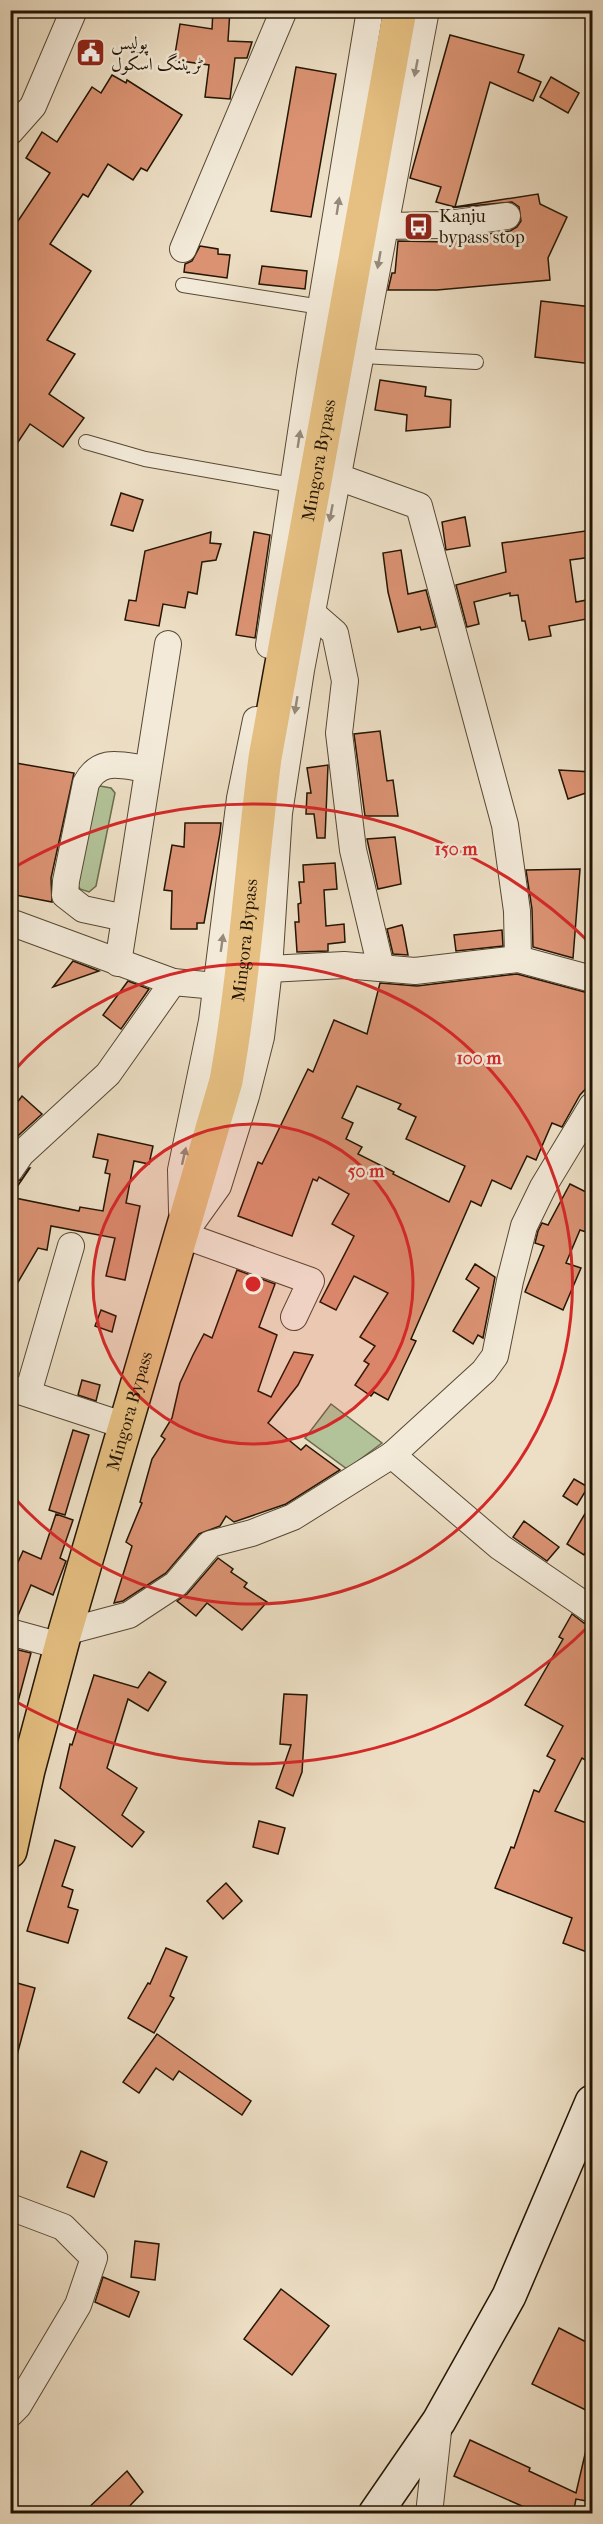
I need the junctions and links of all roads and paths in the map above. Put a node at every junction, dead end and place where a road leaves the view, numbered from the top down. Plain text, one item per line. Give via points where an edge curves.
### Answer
1 (74, 10) edge
2 (284, 10) edge
3 (370, 10) edge
4 (400, 10) edge
5 (426, 10) edge
6 (10, 132) edge
7 (507, 216) dead end
8 (385, 226) junction
9 (183, 249) dead end
10 (183, 285) dead end
11 (321, 307) junction
12 (362, 356) junction
13 (476, 362) dead end
14 (86, 441) dead end
15 (338, 477) junction
16 (292, 485) junction
17 (312, 613) junction
18 (168, 644) dead end
19 (148, 769) junction
20 (125, 918) junction
21 (10, 922) edge
22 (518, 959) junction
23 (117, 963) junction
24 (381, 968) junction
25 (268, 969) junction
26 (592, 979) edge
27 (173, 982) junction
28 (216, 986) junction
29 (592, 1106) edge
30 (10, 1170) edge
31 (183, 1235) junction
32 (71, 1246) dead end
33 (294, 1317) dead end
34 (19, 1391) edge
35 (126, 1426) junction
36 (392, 1455) junction
37 (592, 1610) edge
38 (10, 1632) edge
39 (63, 1639) junction
40 (10, 1851) edge
41 (592, 2102) edge
42 (10, 2206) edge
43 (10, 2415) edge
44 (440, 2421) junction
45 (375, 2514) edge
46 (429, 2514) edge

1 - 6 street via 33,106
2 - 9 street
11 -> 3 street
4 - 31 highway, Mingora Bypass via 265,758 240,999 226,1081
5 -> 8 street
7 - 8 street via 441,225
8 -> 12 street
10 - 11 lane
16 -> 11 street
12 - 13 lane
12 - 15 street
14 - 16 lane via 145,459
15 -> 17 street
15 - 22 street via 419,506 505,825 517,911
28 -> 16 street via 240,798 266,666
17 - 24 street via 335,633 345,681 339,733 353,850
17 -> 25 street via 279,813
18 - 19 street
19 - 20 street
19 - 20 street via 104,764 92,773 86,783 66,881 65,895 83,909
20 - 23 street
21 - 23 street
22 - 24 street via 415,971
22 - 26 street
23 - 27 street
24 - 25 street via 345,965
25 - 31 street via 261,1037 219,1186
27 - 28 street
27 - 30 street via 108,1074 21,1154
31 -> 28 street via 181,1170
29 - 36 street via 524,1226 495,1356 484,1371
31 - 33 street via 311,1281
31 - 35 highway, Mingora Bypass
32 - 34 street
34 - 35 street
35 - 39 highway, Mingora Bypass
36 - 37 street via 500,1547
36 - 39 street via 293,1517 210,1544 176,1584 129,1615
38 - 39 street
39 - 40 highway, Mingora Bypass via 23,1767
41 - 44 main road via 509,2296
42 - 43 street via 63,2227 94,2258 78,2305
44 - 45 main road
44 - 46 street

